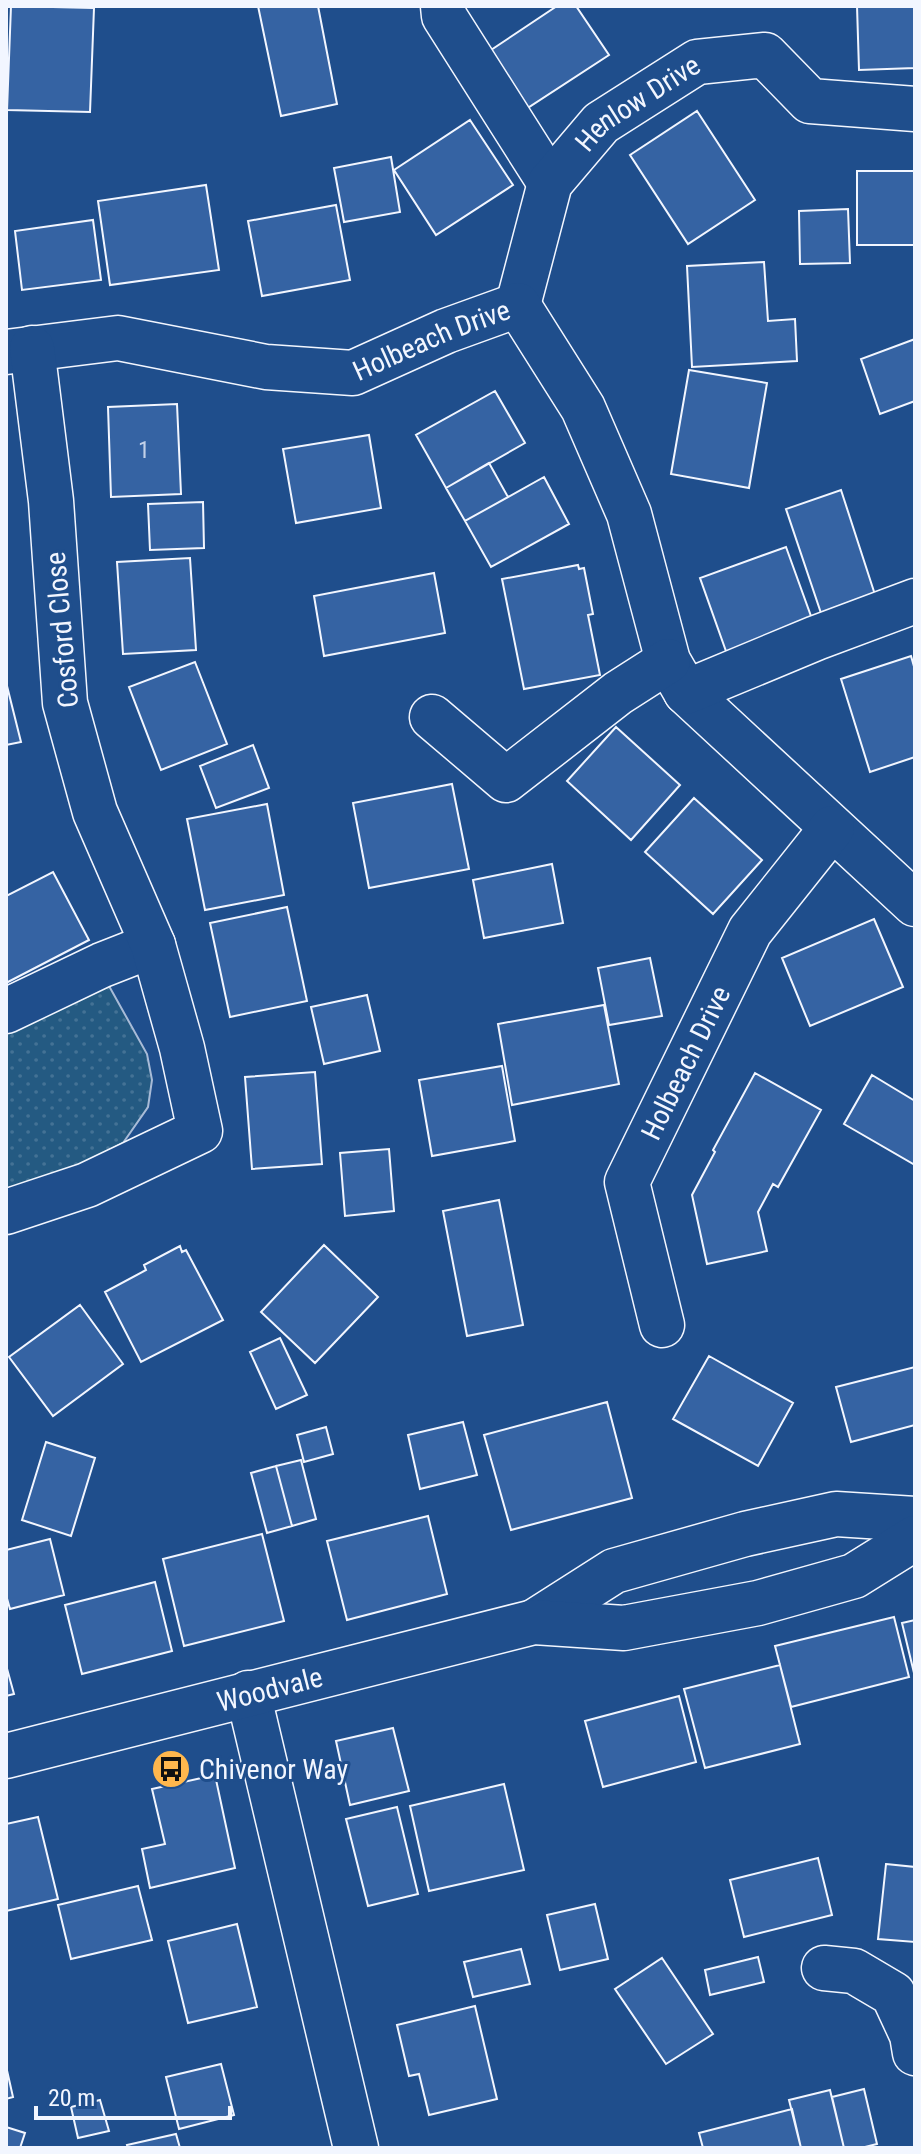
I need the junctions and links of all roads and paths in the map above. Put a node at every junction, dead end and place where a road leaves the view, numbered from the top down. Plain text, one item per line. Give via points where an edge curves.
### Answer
1 (443, 6) edge
2 (915, 109) edge
3 (550, 183) junction
4 (518, 305) junction
5 (19, 350) edge
6 (915, 601) edge
7 (677, 676) junction
8 (432, 717) dead end
9 (832, 828) junction
10 (915, 904) edge
11 (153, 945) junction
12 (6, 1011) edge
13 (6, 1212) edge
14 (662, 1325) dead end
15 (915, 1519) edge
16 (915, 1538) edge
17 (534, 1622) junction
18 (248, 1693) junction
19 (6, 1756) edge
20 (824, 1968) dead end
21 (915, 2053) edge
22 (356, 2148) edge

1 - 3 street via 444,16
2 - 3 street, Henlow Drive via 810,101 765,55 697,62 601,123
3 - 4 street, Henlow Drive
4 - 5 street, Holbeach Drive via 353,373 266,367 118,338
4 - 7 street, Holbeach Drive via 583,408 629,514
5 - 11 street, Cosford Close via 51,501 65,703 95,812
6 - 7 street via 816,638
7 - 8 street via 618,693 506,780
7 - 9 street
9 - 10 street
9 - 14 street, Holbeach Drive via 750,931 627,1182
11 - 12 street
11 - 13 street, Cosford Close via 200,1131 87,1185
15 - 17 street, Woodvale via 836,1514 745,1534 614,1571
16 - 17 street, Woodvale via 854,1576 758,1603 624,1628
17 - 18 street, Woodvale
18 - 19 street, Woodvale
18 - 22 street
20 - 21 street via 854,1971 893,1994

